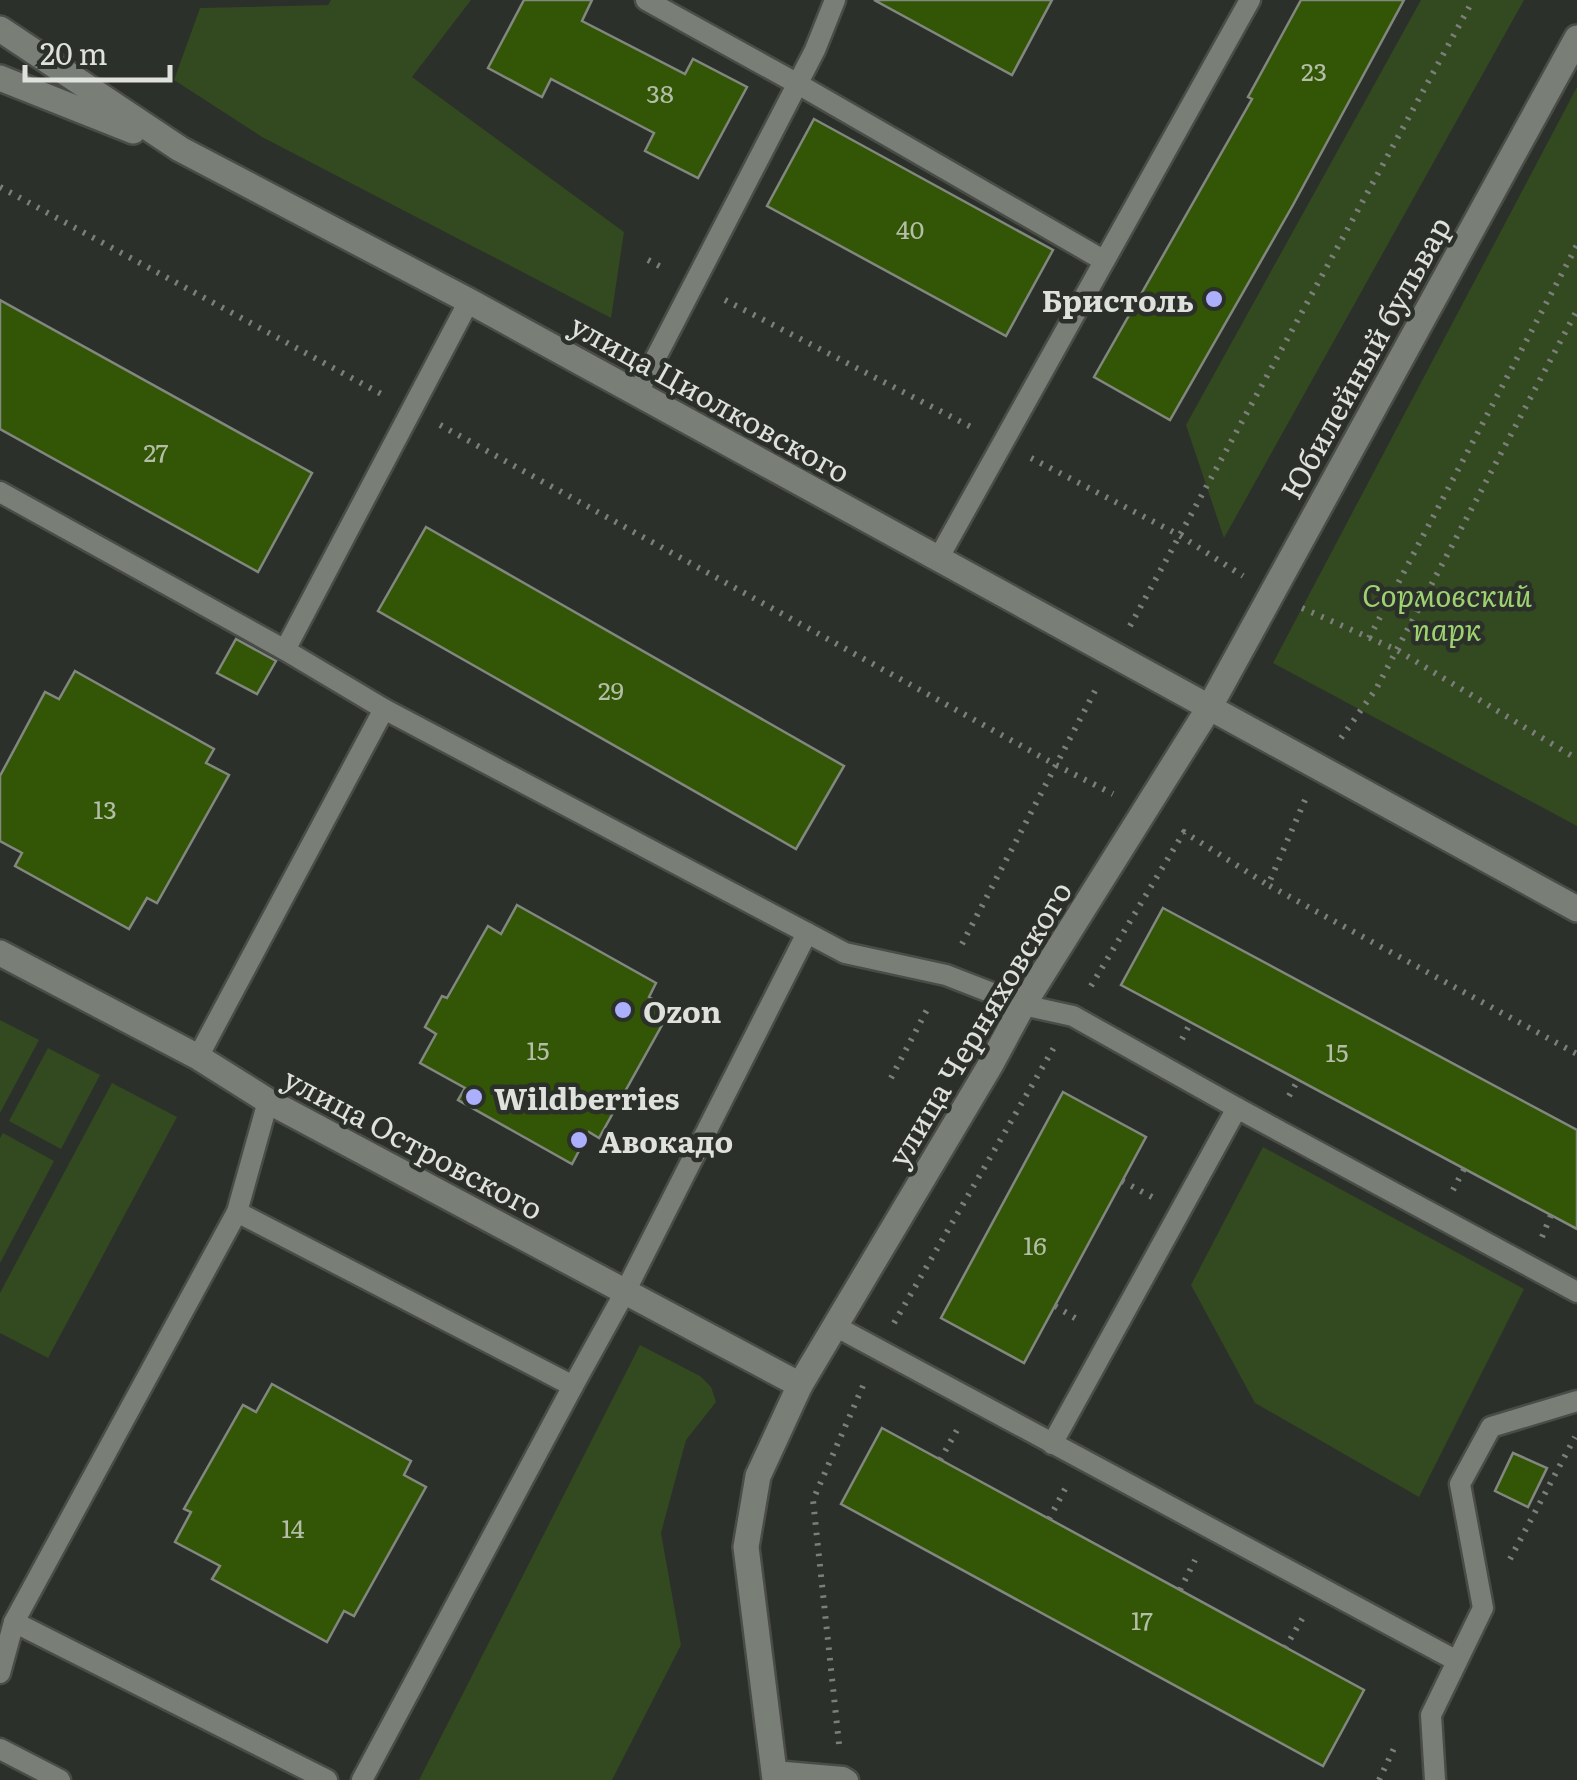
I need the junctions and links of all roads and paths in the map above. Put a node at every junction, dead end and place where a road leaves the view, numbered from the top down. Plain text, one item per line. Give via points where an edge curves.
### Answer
1 (646, 0) edge
2 (834, 0) edge
3 (1250, 0) edge
4 (1473, 0) edge
5 (0, 30) edge
6 (1577, 38) edge
7 (0, 78) edge
8 (798, 84) junction
9 (180, 149) junction
10 (0, 187) edge
11 (1577, 245) edge
12 (648, 260) dead end
13 (1104, 260) junction
14 (694, 284) junction
15 (469, 301) junction
16 (1577, 310) edge
17 (637, 394) junction
18 (410, 410) junction
19 (1001, 443) junction
20 (0, 492) edge
21 (1179, 535) junction
22 (938, 559) junction
23 (1271, 594) junction
24 (1369, 638) junction
25 (285, 650) junction
26 (1397, 650) junction
27 (1114, 656) junction
28 (1209, 708) junction
29 (384, 709) junction
30 (1577, 758) edge
31 (1056, 765) junction
32 (1320, 768) junction
33 (1146, 810) junction
34 (1184, 832) junction
35 (1268, 885) junction
36 (1577, 909) edge
37 (807, 933) junction
38 (0, 953) edge
39 (946, 974) junction
40 (1023, 1005) junction
41 (1073, 1016) junction
42 (1577, 1054) edge
43 (198, 1058) junction
44 (891, 1078) dead end
45 (268, 1101) junction
46 (1237, 1108) junction
47 (237, 1212) junction
48 (626, 1292) junction
49 (1577, 1292) edge
50 (835, 1326) junction
51 (878, 1349) junction
52 (800, 1385) junction
53 (572, 1386) junction
54 (1577, 1401) edge
55 (1577, 1433) edge
56 (1052, 1444) junction
57 (1484, 1608) junction
58 (14, 1622) junction
59 (1457, 1661) junction
60 (0, 1673) edge
61 (0, 1749) edge
62 (774, 1775) edge
63 (845, 1779) edge
64 (60, 1780) edge
65 (326, 1780) edge
66 (362, 1780) edge
67 (1435, 1780) edge

1 - 8 lane
2 - 8 lane
3 - 13 lane
4 - 21 path
5 - 9 street, улица Циолковского
6 - 23 street, Юбилейный бульвар
7 - 9 street, улица Циолковского
8 - 13 lane
8 - 14 lane
9 - 15 street, улица Циолковского
10 - 18 path
11 - 24 path
12 - 14 path
13 - 19 lane
14 - 17 lane
14 - 19 path
15 - 17 street, улица Циолковского
15 - 18 lane
16 - 26 path
17 - 22 street, улица Циолковского
18 - 25 lane
18 - 31 path
19 - 21 path
19 - 22 lane
20 - 25 lane
21 - 23 path
21 - 27 path
22 - 27 street, улица Циолковского
23 - 24 path
23 - 28 street, Юбилейный бульвар
24 - 26 path
25 - 29 lane
26 - 30 path
26 - 32 path
27 - 28 street, улица Циолковского
27 - 31 path
28 - 32 street
28 - 33 street, улица Черняховского
29 - 37 lane
29 - 43 lane
31 - 33 path
31 - 39 path
32 - 35 path
32 - 36 street
33 - 34 path
33 - 40 street, улица Черняховского
34 - 35 path
34 - 41 path
35 - 42 path
37 - 39 lane via 845,953
37 - 48 lane
38 - 43 street, улица Островского
39 - 40 lane
39 - 44 path
40 - 41 lane
40 - 50 street, улица Черняховского
41 - 46 lane
41 - 51 path
43 - 45 street, улица Островского
45 - 47 lane
45 - 48 street, улица Островского
46 - 49 lane
46 - 56 lane
47 - 53 lane
47 - 58 lane
48 - 52 street, улица Островского
48 - 53 lane
50 - 51 lane
50 - 52 street, улица Черняховского
51 - 56 lane
51 - 63 path via 813,1500
52 - 62 street, улица Черняховского via 758,1476 746,1547
53 - 66 lane
54 - 57 lane via 1491,1426 1460,1484
55 - 57 path
56 - 59 lane
57 - 59 lane
58 - 60 lane
58 - 65 lane
59 - 67 lane via 1431,1716
61 - 64 lane
62 - 63 lane

